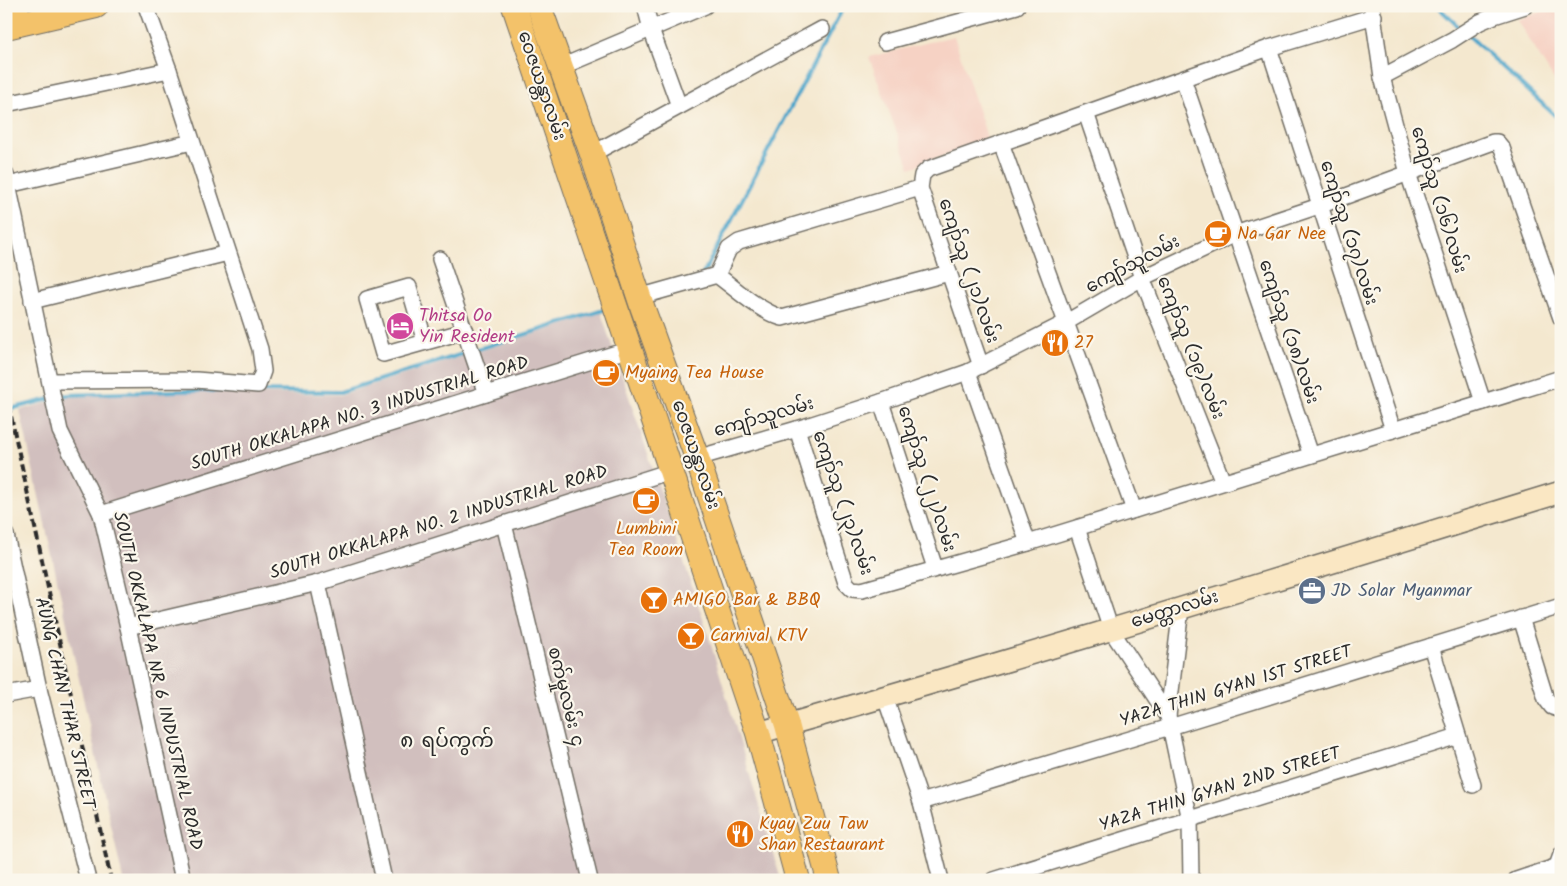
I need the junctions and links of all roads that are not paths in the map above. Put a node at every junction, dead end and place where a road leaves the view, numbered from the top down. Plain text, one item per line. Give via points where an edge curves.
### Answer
1 (17, 6) edge
2 (96, 6) edge
3 (146, 6) edge
4 (514, 6) edge
5 (539, 6) edge
6 (645, 6) edge
7 (705, 6) edge
8 (1017, 6) edge
9 (1525, 6) edge
10 (6, 9) edge
11 (1373, 11) edge
12 (1493, 11) edge
13 (969, 13) edge
14 (6, 27) edge
15 (651, 29) junction
16 (822, 29) dead end
17 (885, 42) dead end
18 (1269, 48) junction
19 (561, 67) junction
20 (169, 70) junction
21 (1382, 77) junction
22 (1183, 79) junction
23 (6, 104) edge
24 (679, 106) junction
25 (1086, 113) junction
26 (192, 142) junction
27 (1001, 143) junction
28 (592, 154) junction
29 (1408, 174) junction
30 (7, 180) edge
31 (920, 188) junction
32 (607, 201) junction
33 (1319, 206) junction
34 (582, 208) junction
35 (1235, 234) junction
36 (228, 253) junction
37 (440, 258) dead end
38 (949, 273) junction
39 (717, 275) junction
40 (1142, 278) junction
41 (639, 297) junction
42 (32, 301) junction
43 (1561, 318) edge
44 (1065, 323) junction
45 (465, 331) junction
46 (425, 342) junction
47 (630, 349) junction
48 (974, 369) junction
49 (1561, 378) edge
50 (50, 381) junction
51 (486, 394) junction
52 (881, 402) junction
53 (1483, 402) junction
54 (797, 429) junction
55 (1393, 430) junction
56 (1310, 455) junction
57 (697, 458) junction
58 (671, 471) junction
59 (1223, 482) junction
60 (1561, 492) edge
61 (1134, 510) junction
62 (101, 514) junction
63 (504, 524) junction
64 (1077, 528) junction
65 (6, 536) edge
66 (1028, 543) junction
67 (935, 568) junction
68 (318, 583) junction
69 (1561, 606) edge
70 (1180, 608) junction
71 (1521, 618) junction
72 (128, 627) junction
73 (1110, 630) junction
74 (1431, 646) junction
75 (40, 688) junction
76 (6, 695) edge
77 (885, 697) junction
78 (1561, 710) edge
79 (1169, 721) junction
80 (787, 724) junction
81 (758, 733) junction
82 (1458, 736) junction
83 (1473, 785) dead end
84 (921, 802) junction
85 (1190, 820) junction
86 (1556, 867) edge
87 (88, 880) edge
88 (183, 880) edge
89 (384, 880) edge
90 (590, 880) edge
91 (798, 880) edge
92 (829, 880) edge
93 (941, 880) edge
94 (994, 880) edge
95 (1191, 880) edge
96 (1516, 880) edge

1 - 10 main road
2 - 14 main road
3 - 20 street
4 - 34 main road, ဝေဇယန္တာလမ်း
5 - 19 main road, ဝေဇယန္တာလမ်း
6 - 15 street
7 - 15 street
8 - 13 street
9 - 12 street
11 - 18 street
11 - 21 street, ကျော်သူ (၁၆)လမ်း
12 - 21 street via 1452,40
13 - 17 street
15 - 19 street
15 - 24 street
16 - 24 street
18 - 22 street
18 - 33 street, ကျော်သူ (၁၇)လမ်း
19 - 28 main road, ဝေဇယန္တာလမ်း
20 - 23 street
20 - 26 street
21 - 29 street, ကျော်သူ (၁၆)လမ်း
22 - 25 street
22 - 35 street, ကျော်သူ (၁၈)လမ်း
24 - 28 street
25 - 27 street
25 - 40 street, ကျော်သူ (၁၉)လမ်း
26 - 30 street
26 - 36 street
27 - 31 street via 928,169 922,174
27 - 44 street
28 - 32 main road, ဝေဇယန္တာလမ်း
29 - 33 street, ကျော်သူလမ်း
29 - 43 street, ကျော်သူလမ်း via 1497,142 1502,148
29 - 53 street, ကျော်သူ (၁၆)လမ်း
30 - 42 street, SOUTH OKKALAPA NR 6 INDUSTRIAL ROAD
31 - 38 street, ကျော်သူ (၂၁)လမ်း
31 - 39 street via 739,242 729,249
32 - 34 main road
32 - 41 main road, ဝေဇယန္တာလမ်း
33 - 35 street, ကျော်သူလမ်း
33 - 55 street, ကျော်သူ (၁၇)လမ်း
34 - 47 main road, ဝေဇယန္တာလမ်း
35 - 40 street, ကျော်သူလမ်း
35 - 56 street, ကျော်သူ (၁၈)လမ်း
36 - 42 street
36 - 50 street via 260,349 263,371 258,386 196,380
37 - 45 street
38 - 39 street via 782,318 750,300
38 - 48 street, ကျော်သူ (၂၁)လမ်း
39 - 41 street
40 - 44 street, ကျော်သူလမ်း
40 - 59 street, ကျော်သူ (၁၉)လမ်း
41 - 57 main road, ဝေဇယန္တာလမ်း
42 - 50 street, SOUTH OKKALAPA NR 6 INDUSTRIAL ROAD
44 - 48 street, ကျော်သူလမ်း
44 - 61 street
45 - 46 street
45 - 51 street
46 - 46 street via 383,354 367,299 409,287
47 - 51 street, SOUTH OKKALAPA NO. 3 INDUSTRIAL ROAD
47 - 58 main road, ဝေဇယန္တာလမ်း
48 - 52 street, ကျော်သူလမ်း
48 - 66 street, ကျော်သူ (၂၁)လမ်း
49 - 53 street
50 - 62 street, SOUTH OKKALAPA NR 6 INDUSTRIAL ROAD via 60,431
51 - 62 street, SOUTH OKKALAPA NO. 3 INDUSTRIAL ROAD
52 - 54 street, ကျော်သူလမ်း
52 - 67 street, ကျော်သူ (၂၂)လမ်း
53 - 55 street
54 - 57 street, ကျော်သူလမ်း
54 - 67 street, ကျော်သူ (၂၃)လမ်း via 846,583 852,589 862,590
55 - 56 street
56 - 59 street
57 - 80 main road, ဝေဇယန္တာလမ်း
58 - 63 street, SOUTH OKKALAPA NO. 2 INDUSTRIAL ROAD
58 - 81 main road, ဝေဇယန္တာလမ်း
59 - 61 street
60 - 70 main road, မေတ္တာလမ်း
61 - 64 street
62 - 72 street, SOUTH OKKALAPA NR 6 INDUSTRIAL ROAD
63 - 68 street, SOUTH OKKALAPA NO. 2 INDUSTRIAL ROAD
63 - 90 street, စက်မှုလမ်း ၄
64 - 66 street
64 - 73 street
65 - 75 street, AUNG CHAN THAR STREET
66 - 67 street
68 - 72 street, SOUTH OKKALAPA NO. 2 INDUSTRIAL ROAD
68 - 89 street
69 - 71 street, YAZA THIN GYAN 1ST STREET
70 - 73 main road, မေတ္တာလမ်း
70 - 79 street
71 - 74 street, YAZA THIN GYAN 1ST STREET
71 - 78 street via 1546,699 1552,707
72 - 88 street, SOUTH OKKALAPA NR 6 INDUSTRIAL ROAD
73 - 77 main road, မေတ္တာလမ်း
73 - 79 street
74 - 79 street, YAZA THIN GYAN 1ST STREET
74 - 82 street
75 - 76 street
75 - 87 street, AUNG CHAN THAR STREET
77 - 80 main road, မေတ္တာလမ်း
77 - 84 street
79 - 84 street, YAZA THIN GYAN 1ST STREET
79 - 85 street
80 - 81 main road, မေတ္တာလမ်း
80 - 92 main road, ဝေဇယန္တာလမ်း
81 - 91 main road, ဝေဇယန္တာလမ်း
82 - 83 street
82 - 85 street, YAZA THIN GYAN 2ND STREET
84 - 93 street
85 - 94 street, YAZA THIN GYAN 2ND STREET
85 - 95 street
86 - 96 street

